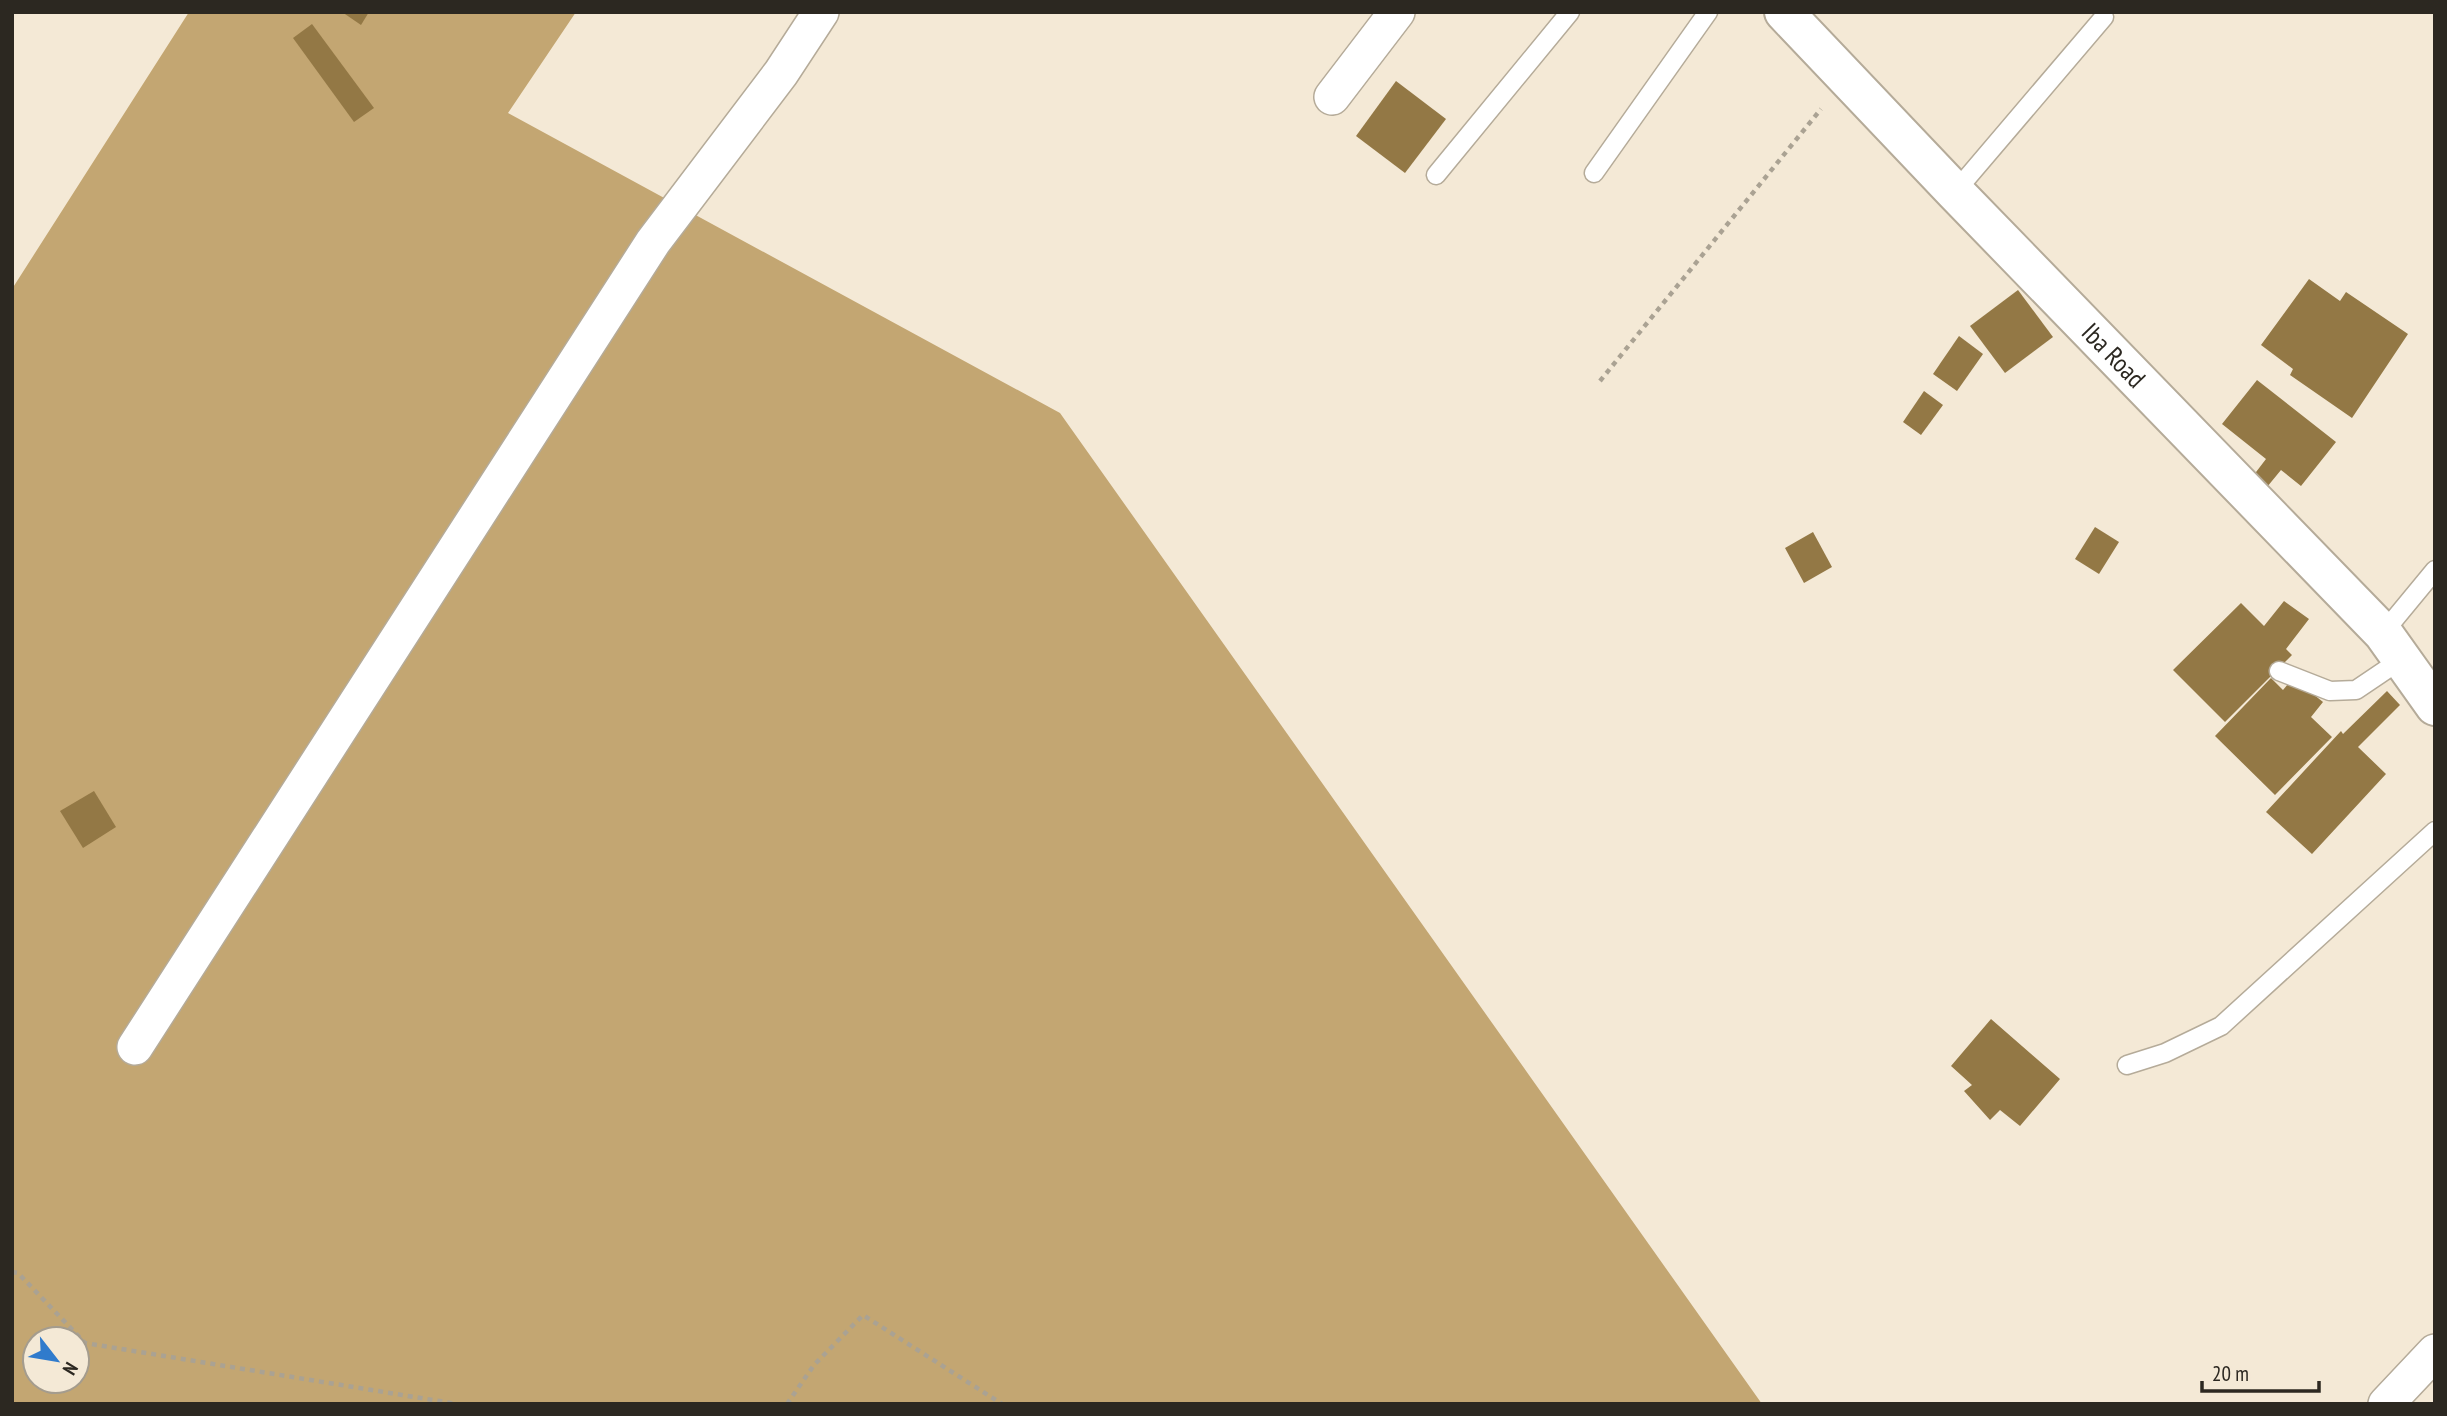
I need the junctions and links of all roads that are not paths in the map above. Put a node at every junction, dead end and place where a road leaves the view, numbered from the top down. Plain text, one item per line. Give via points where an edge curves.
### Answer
1 (821, 12) edge
2 (1397, 12) edge
3 (1570, 12) edge
4 (1708, 12) edge
5 (1784, 12) edge
6 (2104, 17) dead end
7 (1332, 97) dead end
8 (1594, 173) dead end
9 (1436, 175) dead end
10 (1955, 192) junction
11 (2435, 570) edge
12 (2392, 646) junction
13 (2279, 671) dead end
14 (2435, 706) edge
15 (2435, 831) edge
16 (135, 1046) dead end
17 (2127, 1065) dead end
18 (2435, 1352) edge
19 (2386, 1404) edge

1 - 16 street via 781,73 653,242
2 - 7 street
3 - 9 lane
4 - 8 lane
5 - 10 street, Iba Road
6 - 10 lane
10 - 12 street, Iba Road
11 - 12 lane
12 - 13 lane via 2356,690 2330,691
12 - 14 street, Iba Road
15 - 17 lane via 2221,1026
18 - 19 street

